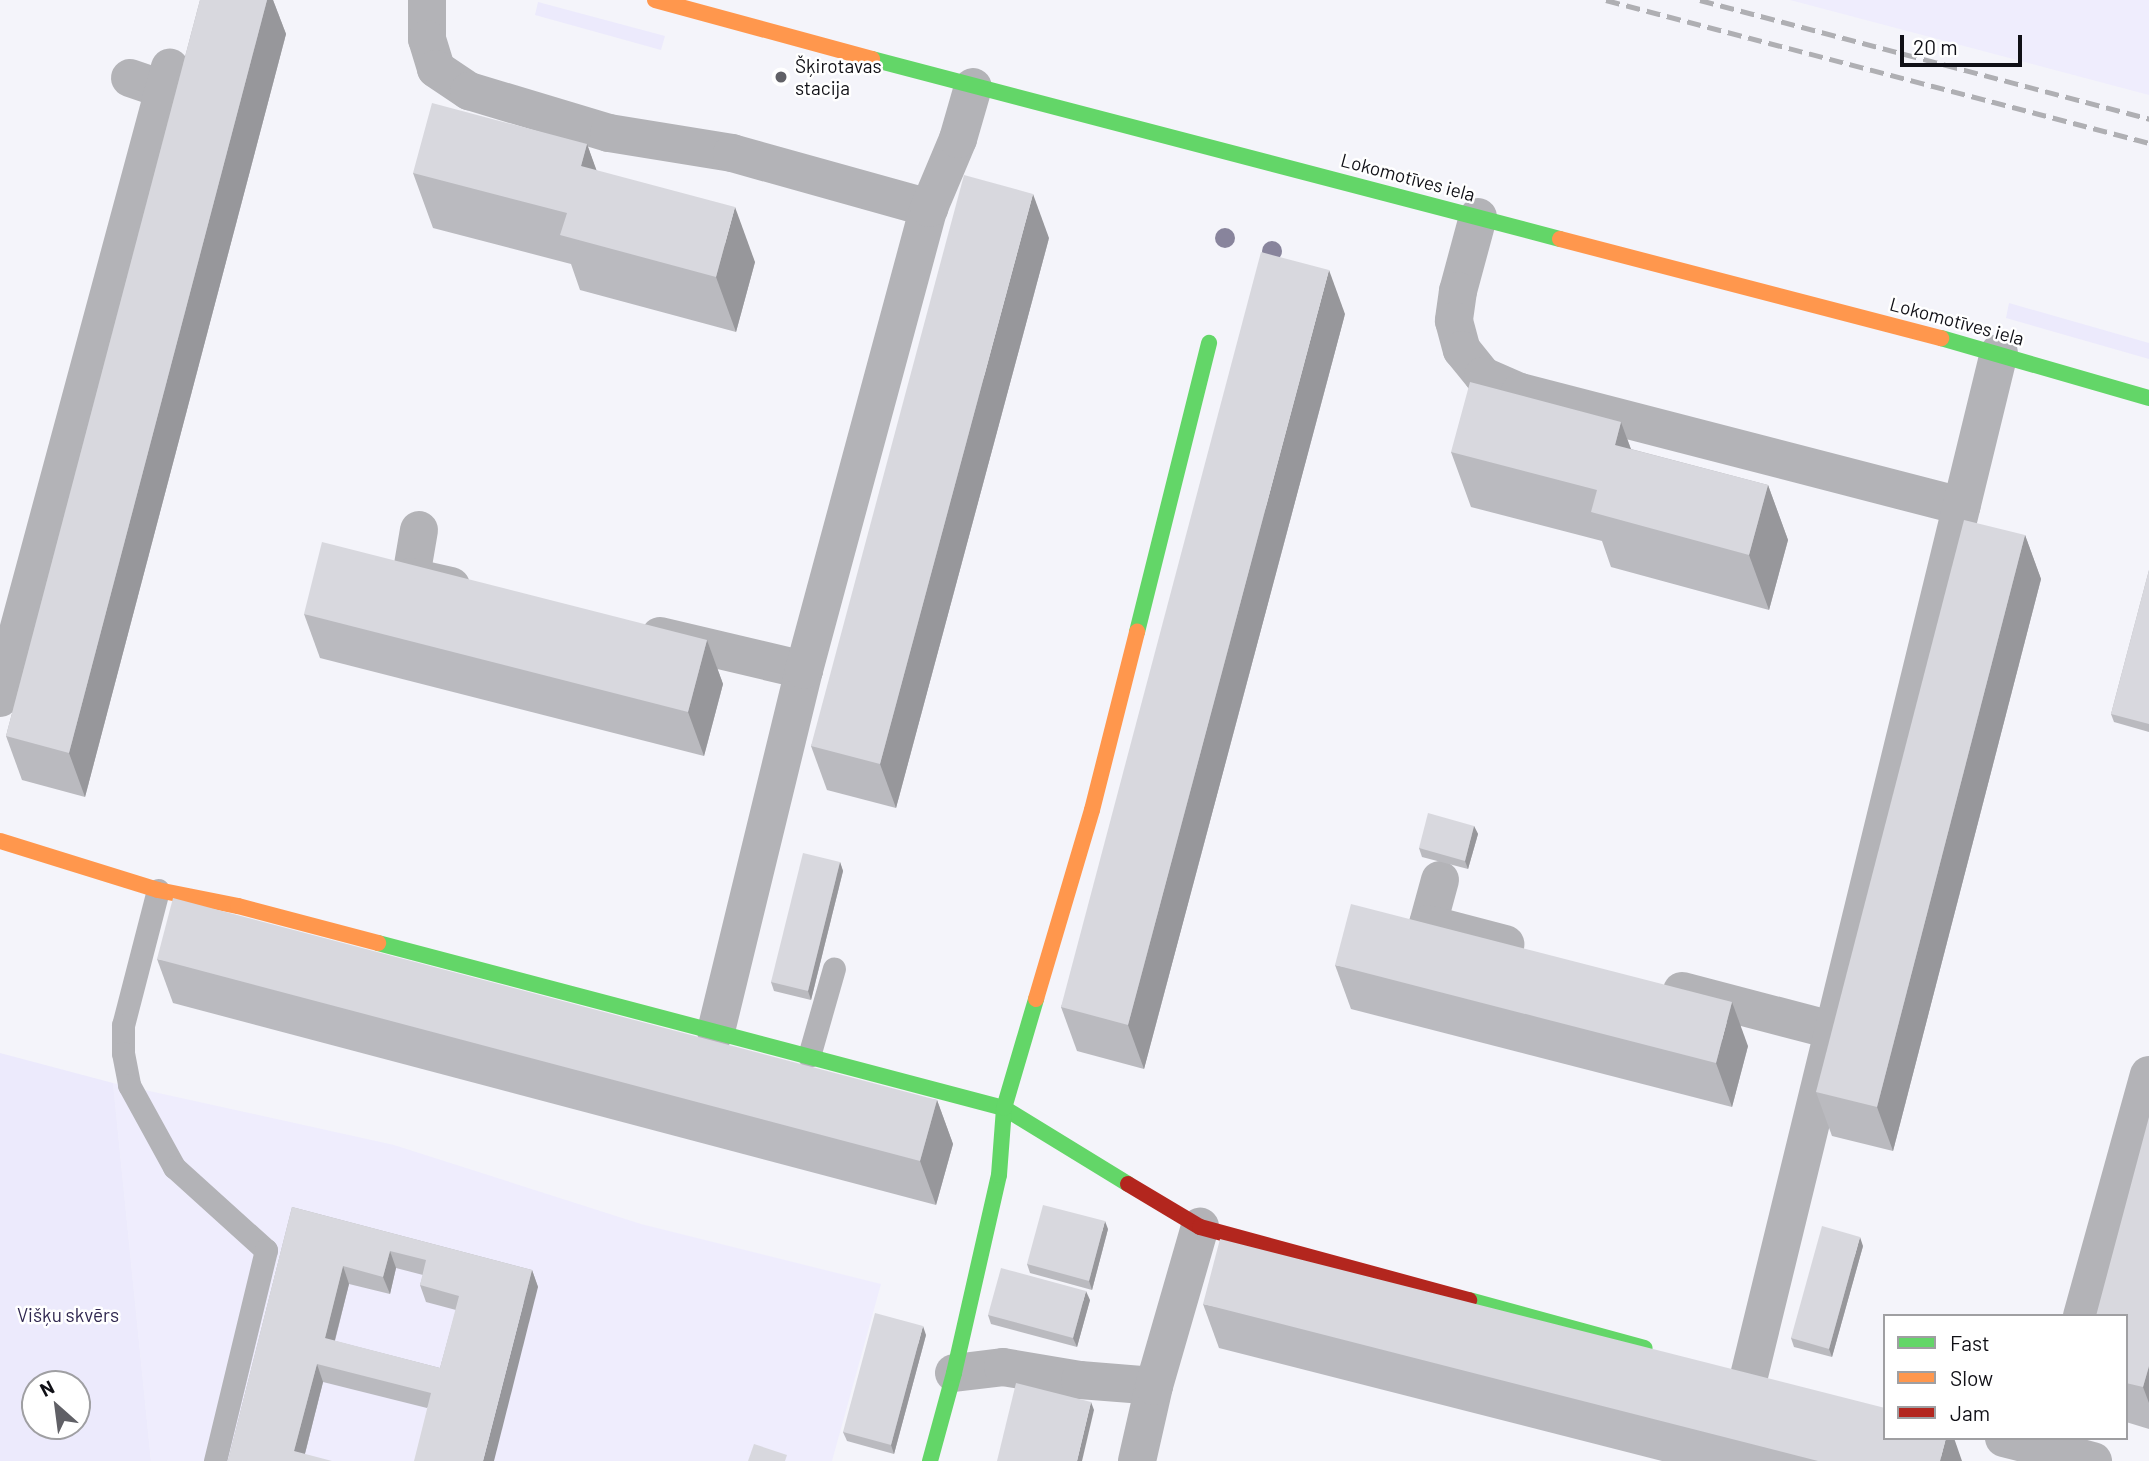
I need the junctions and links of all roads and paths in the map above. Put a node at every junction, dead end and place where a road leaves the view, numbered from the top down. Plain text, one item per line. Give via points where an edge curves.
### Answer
1 (427, 0) edge
2 (655, 0) edge
3 (154, 78) dead end
4 (974, 87) junction
5 (929, 208) junction
6 (1478, 217) junction
7 (1209, 343) dead end
8 (1999, 353) junction
9 (2149, 398) edge
10 (1962, 506) junction
11 (419, 530) dead end
12 (490, 596) edge
13 (621, 626) edge
14 (804, 670) junction
15 (0, 698) edge
16 (0, 841) edge
17 (1440, 880) dead end
18 (158, 890) junction
19 (1545, 955) edge
20 (834, 968) dead end
21 (1649, 982) edge
22 (1832, 1030) junction
23 (716, 1031) junction
24 (809, 1056) junction
25 (2149, 1075) edge
26 (1004, 1108) junction
27 (1200, 1227) junction
28 (2083, 1314) edge
29 (1656, 1351) edge
30 (954, 1373) junction
31 (1748, 1376) edge
32 (1154, 1386) junction
33 (2011, 1440) edge
34 (2045, 1449) edge
35 (215, 1461) edge
36 (930, 1461) edge
37 (1137, 1461) edge
38 (2092, 1461) edge

1 - 5 street via 427,39 436,69 469,91 609,133 732,153
2 - 4 street, Lokomotīves iela
3 - 15 street
4 - 5 street
4 - 6 street, Lokomotīves iela
5 - 14 street
6 - 8 street, Lokomotīves iela
6 - 10 street via 1454,321 1462,349 1483,376 1520,392
7 - 26 street via 1093,810
8 - 9 street, Lokomotīves iela
8 - 10 street
10 - 22 street
11 - 12 street via 411,577
13 - 14 street
14 - 23 street
16 - 18 street
17 - 19 street via 1428,924
18 - 23 street via 238,906
18 - 35 lane via 123,1025 129,1085 174,1167 266,1250
20 - 24 lane
21 - 22 street
22 - 31 street
23 - 24 street
24 - 26 street
25 - 28 street
26 - 27 street
26 - 30 street via 999,1175
27 - 29 street
27 - 32 street
30 - 32 street via 1003,1367
30 - 36 street
32 - 37 street
33 - 34 street
34 - 38 street

